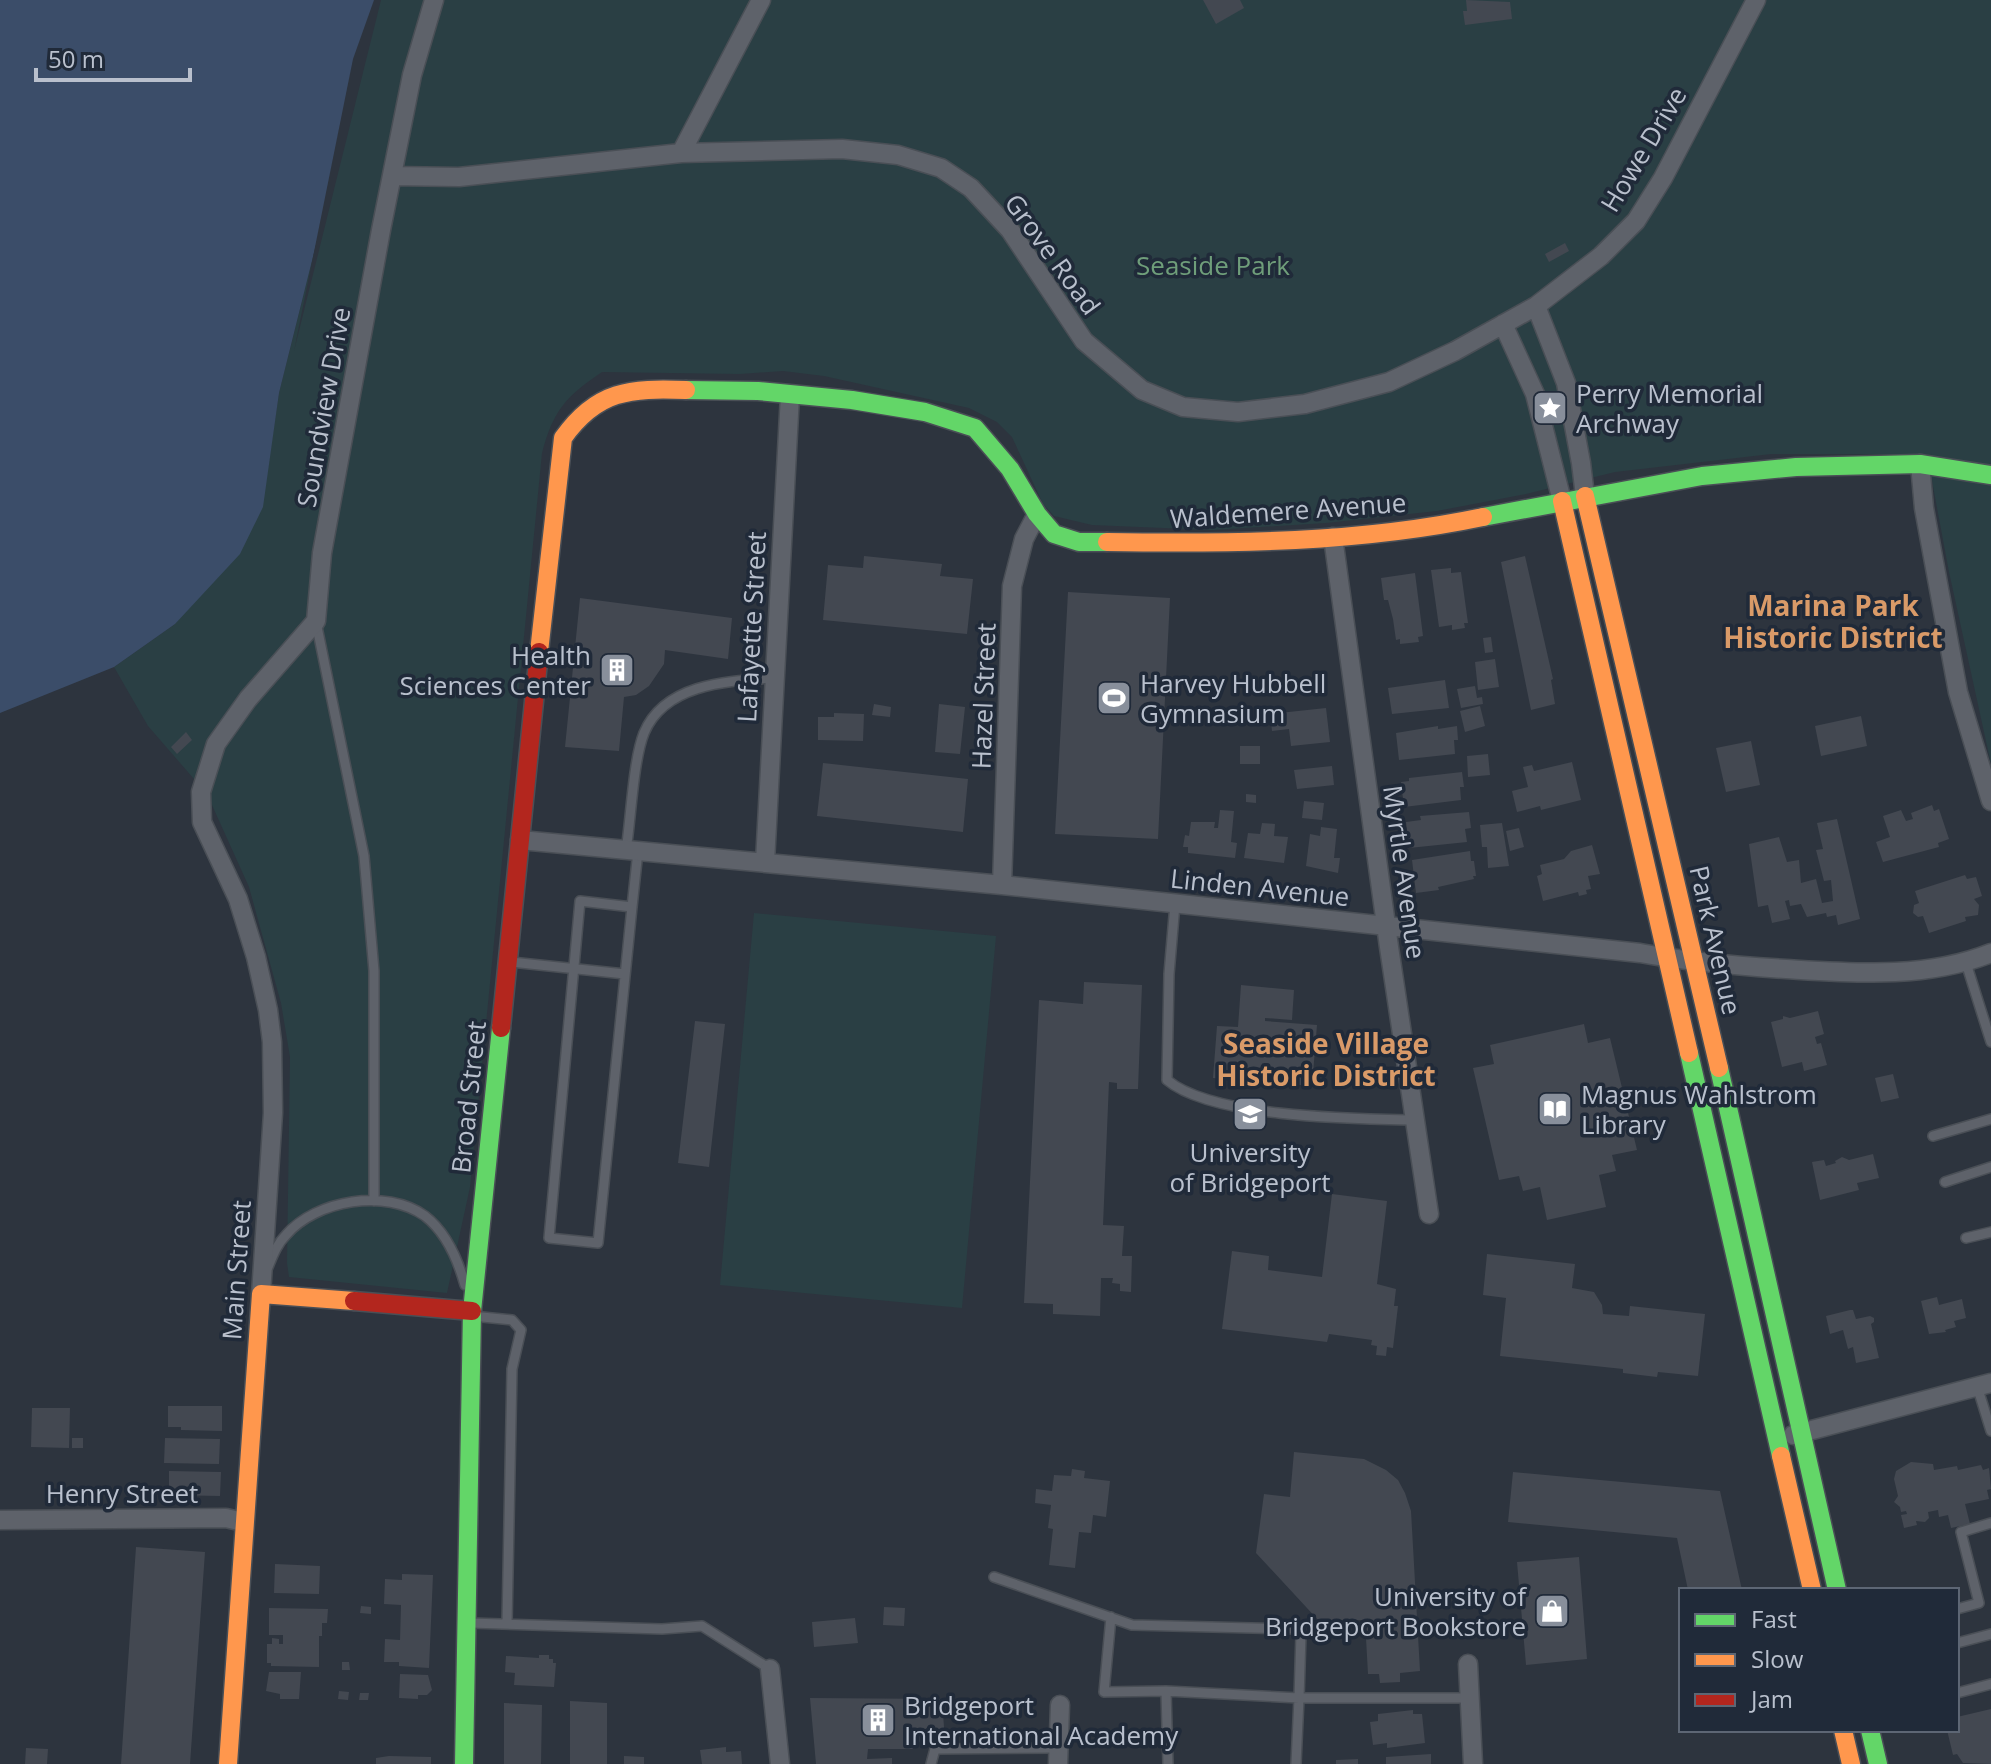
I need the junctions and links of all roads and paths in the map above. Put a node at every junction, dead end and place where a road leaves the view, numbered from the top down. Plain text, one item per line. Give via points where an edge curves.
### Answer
1 (434, 0) edge
2 (761, 0) edge
3 (1756, 0) edge
4 (681, 153) junction
5 (392, 176) junction
6 (1536, 306) junction
7 (1503, 324) junction
8 (790, 395) junction
9 (563, 438) joint
10 (1920, 464) junction
11 (1991, 475) edge
12 (1585, 496) junction
13 (1562, 501) junction
14 (1037, 514) junction
15 (1333, 537) junction
16 (316, 621) junction
17 (774, 678) junction
18 (1991, 801) edge
19 (520, 840) junction
20 (632, 850) junction
21 (765, 862) junction
22 (1002, 885) junction
23 (1175, 904) junction
24 (632, 907) junction
25 (1386, 927) junction
26 (1991, 953) edge
27 (1665, 958) junction
28 (508, 961) junction
29 (1695, 963) junction
30 (1966, 963) junction
31 (574, 969) junction
32 (625, 974) junction
33 (1991, 1042) edge
34 (1991, 1119) edge
35 (1415, 1120) junction
36 (1933, 1136) dead end
37 (1991, 1167) edge
38 (1945, 1182) dead end
39 (374, 1201) junction
40 (1429, 1214) dead end
41 (1991, 1232) edge
42 (1966, 1238) dead end
43 (261, 1294) junction
44 (472, 1314) junction
45 (1984, 1384) edge
46 (1991, 1431) edge
47 (1801, 1433) junction
48 (1779, 1439) junction
49 (0, 1520) edge
50 (243, 1522) junction
51 (1991, 1523) edge
52 (994, 1577) dead end
53 (1812, 1588) edge
54 (1837, 1588) edge
55 (1959, 1608) edge
56 (1111, 1617) junction
57 (466, 1623) junction
58 (507, 1624) junction
59 (1991, 1634) edge
60 (1959, 1642) edge
61 (1468, 1664) dead end
62 (770, 1669) joint
63 (1991, 1684) edge
64 (1166, 1691) junction
65 (1959, 1692) edge
66 (1299, 1698) junction
67 (1470, 1698) junction
68 (1060, 1705) dead end
69 (1843, 1732) edge
70 (1870, 1732) edge
71 (1058, 1756) edge
72 (228, 1764) edge
73 (464, 1764) edge
74 (780, 1764) edge
75 (931, 1764) edge
76 (1168, 1764) edge
77 (1296, 1764) edge
78 (1473, 1764) edge
79 (1851, 1764) edge
80 (1878, 1764) edge

1 - 5 street, Soundview Drive
2 - 4 street
3 - 6 street, Howe Drive via 1636,221 1601,256
4 - 5 street, Grove Road via 459,177
4 - 7 street, Grove Road via 842,149 898,155 941,168 971,188 1010,230 1084,341 1142,390 1183,407 1238,412 1305,404 1389,382
5 - 16 street, Soundview Drive via 322,553
6 - 7 street, Howe Drive
6 - 12 street, Park Avenue via 1566,383
7 - 13 street, Park Avenue via 1535,394
8 - 9 street, Waldemere Avenue via 628,392 596,402
8 - 14 street, Waldemere Avenue via 925,412 975,428 1010,469
8 - 17 street, Lafayette Street
9 - 19 street, Broad Street
10 - 11 street, Waldemere Avenue
10 - 12 street, Waldemere Avenue via 1796,467
10 - 18 street via 1958,692
12 - 13 street, Waldemere Avenue
12 - 29 street, Park Avenue
13 - 15 street, Waldemere Avenue via 1450,524
13 - 27 street, Park Avenue
14 - 15 street, Waldemere Avenue via 1054,534 1079,542 1239,544
14 - 22 street, Hazel Street via 1024,539 1012,586
15 - 25 street, Myrtle Avenue
16 - 39 lane via 364,856 374,971
16 - 43 street, Main Street via 216,744 201,792 202,822 238,899 256,957 272,1042 273,1113
17 - 20 lane via 695,689 653,719 639,757
17 - 21 street, Lafayette Street
19 - 20 street, Linden Avenue
19 - 28 street, Broad Street
20 - 21 street, Linden Avenue
20 - 24 lane
21 - 22 street, Linden Avenue
22 - 23 street, Linden Avenue
23 - 25 street, Linden Avenue
23 - 35 lane via 1167,1080 1208,1100 1298,1116
24 - 31 lane via 580,901
24 - 32 lane
25 - 27 street, Linden Avenue
25 - 35 street, Myrtle Avenue
26 - 30 street, Linden Avenue
27 - 29 street, Linden Avenue
27 - 48 street, Park Avenue
28 - 31 lane
28 - 44 street, Broad Street
29 - 30 street, Linden Avenue via 1878,973
29 - 47 street, Park Avenue
30 - 33 lane
31 - 32 lane
31 - 32 lane via 549,1238 585,1242 598,1243
34 - 36 lane
35 - 40 street, Myrtle Avenue
37 - 38 lane
39 - 43 lane via 318,1212 288,1232 276,1248
39 - 44 lane via 424,1216 441,1233 452,1249
41 - 42 lane
43 - 44 street
43 - 50 street, Main Street
44 - 57 street, Broad Street
44 - 58 lane via 512,1320 521,1330 512,1369
45 - 46 lane
45 - 47 street
47 - 48 street
47 - 54 street, Park Avenue
48 - 53 street, Park Avenue
49 - 50 street, Henry Street
50 - 72 street, Main Street
51 - 55 lane via 1961,1532 1979,1603
52 - 56 lane
56 - 64 lane via 1104,1692
56 - 66 lane via 1132,1625 1295,1629 1301,1634
57 - 58 lane
57 - 73 street, Broad Street
58 - 62 lane via 702,1626
59 - 60 lane
61 - 67 street
62 - 74 street
63 - 65 lane
64 - 66 lane
64 - 76 lane
66 - 67 lane
66 - 77 lane
67 - 78 street
68 - 71 street
69 - 79 street
70 - 80 street
71 - 75 lane via 935,1749

